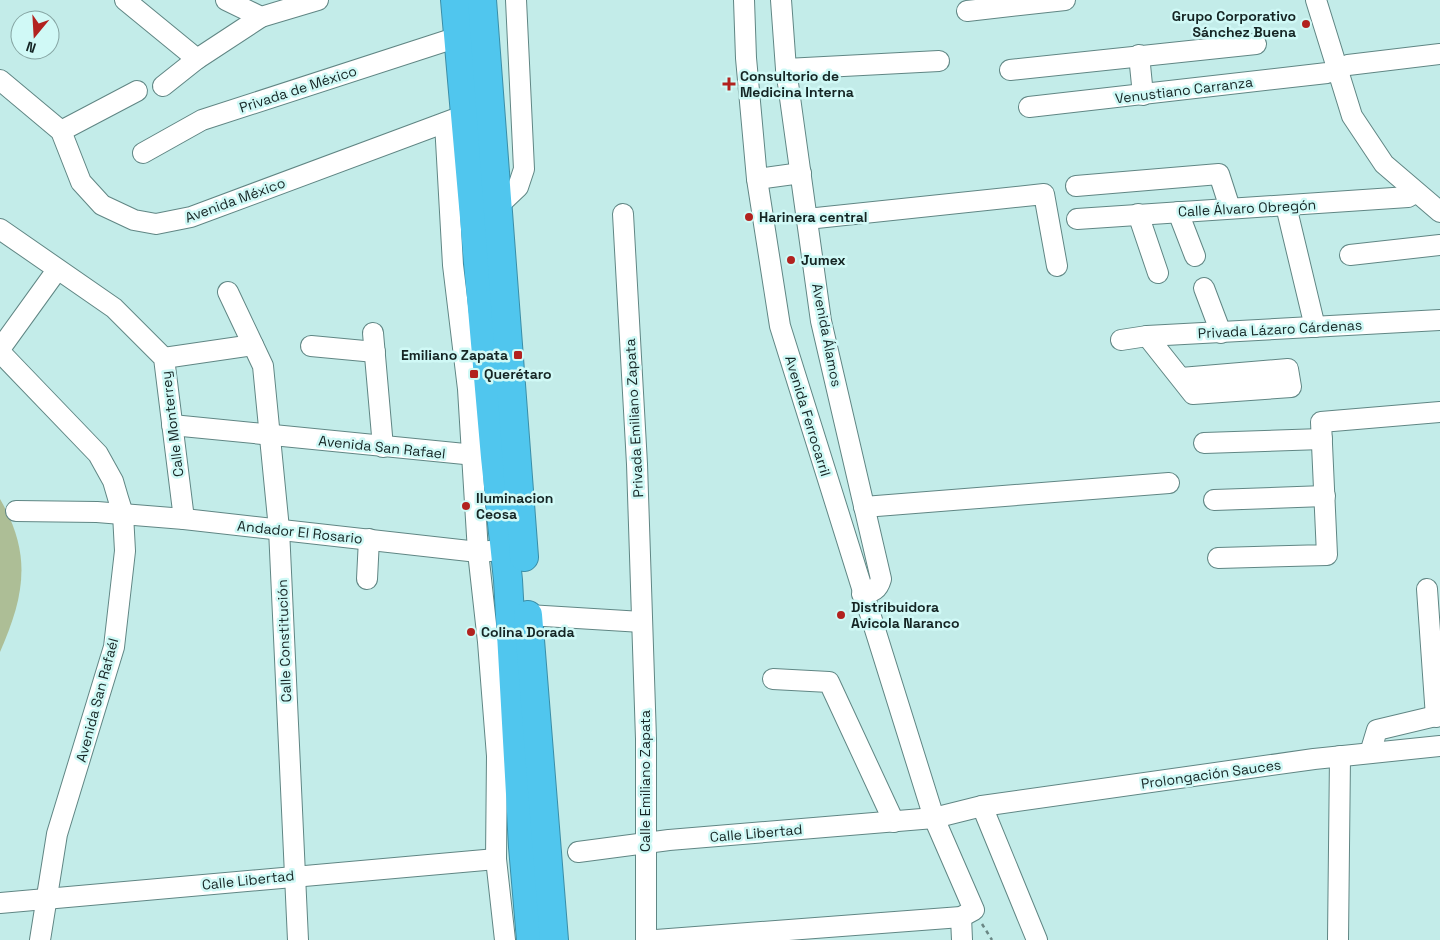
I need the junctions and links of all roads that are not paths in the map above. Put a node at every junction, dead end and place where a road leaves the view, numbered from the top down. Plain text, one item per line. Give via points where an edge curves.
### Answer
1 (125, 0) edge
2 (226, 0) edge
3 (318, 0) edge
4 (455, 0) edge
5 (482, 0) edge
6 (516, 0) edge
7 (744, 0) edge
8 (781, 0) edge
9 (1066, 0) edge
10 (1316, 0) edge
11 (967, 11) dead end
12 (261, 17) junction
13 (458, 37) junction
14 (1256, 44) dead end
15 (1440, 54) edge
16 (1139, 55) junction
17 (197, 59) junction
18 (939, 61) dead end
19 (786, 69) junction
20 (1010, 70) dead end
21 (1337, 70) junction
22 (0, 80) edge
23 (163, 86) dead end
24 (137, 91) dead end
25 (1143, 95) junction
26 (1029, 107) dead end
27 (455, 119) junction
28 (61, 131) junction
29 (143, 153) dead end
30 (801, 173) junction
31 (758, 179) junction
32 (1076, 186) dead end
33 (1415, 193) junction
34 (1286, 206) junction
35 (497, 207) junction
36 (1230, 208) junction
37 (1178, 212) junction
38 (1440, 212) edge
39 (623, 214) dead end
40 (1138, 214) junction
41 (807, 218) junction
42 (1078, 220) dead end
43 (0, 229) edge
44 (1440, 245) edge
45 (1350, 255) dead end
46 (1195, 256) dead end
47 (1057, 266) dead end
48 (57, 270) junction
49 (1158, 273) dead end
50 (1204, 288) dead end
51 (228, 292) dead end
52 (1440, 320) edge
53 (1315, 327) junction
54 (1221, 333) junction
55 (1147, 336) junction
56 (1121, 340) dead end
57 (253, 344) junction
58 (311, 346) dead end
59 (0, 351) edge
60 (164, 358) junction
61 (1181, 378) dead end
62 (1440, 412) edge
63 (172, 425) junction
64 (269, 436) junction
65 (1322, 439) junction
66 (1204, 443) dead end
67 (383, 447) junction
68 (484, 456) junction
69 (1169, 483) dead end
70 (1325, 496) junction
71 (1214, 500) dead end
72 (16, 511) dead end
73 (866, 513) junction
74 (122, 514) junction
75 (184, 519) junction
76 (279, 529) junction
77 (369, 539) junction
78 (505, 550) junction
79 (478, 552) junction
80 (1218, 558) dead end
81 (367, 579) dead end
82 (1426, 589) dead end
83 (862, 594) junction
84 (528, 615) junction
85 (642, 622) junction
86 (773, 679) dead end
87 (1438, 716) edge
88 (1440, 746) edge
89 (507, 752) junction
90 (1370, 753) junction
91 (1340, 756) junction
92 (982, 806) junction
93 (934, 818) junction
94 (894, 822) junction
95 (646, 843) junction
96 (578, 852) dead end
97 (496, 859) junction
98 (294, 876) junction
99 (45, 900) junction
100 (0, 903) edge
101 (961, 916) junction
102 (726, 938) edge
103 (1338, 939) edge
104 (40, 940) edge
105 (298, 940) edge
106 (505, 940) edge
107 (531, 940) edge
108 (554, 940) edge
109 (646, 940) edge
110 (656, 940) edge
111 (962, 940) edge
112 (1037, 940) edge

1 - 17 street
2 - 12 street
3 - 12 street
4 - 13 highway
5 - 35 highway
6 - 35 street via 524,169 518,187
7 - 31 street, Avenida Ferrocarril via 746,58
8 - 19 street, Avenida Álamos
9 - 11 street
10 - 21 street
12 - 17 street
13 - 27 highway
13 - 29 street, Privada de México via 202,120
14 - 16 street
15 - 21 street, Venustiano Carranza via 1348,65
16 - 20 street
16 - 25 street
17 - 23 street
18 - 19 street
19 - 30 street, Avenida Álamos
21 - 25 street, Venustiano Carranza
21 - 33 street via 1352,116 1384,164
22 - 28 street, Avenida México
24 - 28 street
25 - 26 street, Venustiano Carranza
27 - 28 street, Avenida México via 191,217 156,224 134,220 102,205 81,182
27 - 68 highway
30 - 31 street
30 - 41 street, Avenida Álamos
31 - 83 street, Avenida Ferrocarril via 780,326
32 - 36 street via 1218,174
33 - 34 street, Calle Álvaro Obregón via 1408,197
33 - 38 street
34 - 36 street, Calle Álvaro Obregón
34 - 53 street
35 - 84 highway
36 - 37 street, Calle Álvaro Obregón
37 - 40 street, Calle Álvaro Obregón
37 - 46 street
39 - 85 street, Privada Emiliano Zapata via 638,464
40 - 42 street, Calle Álvaro Obregón
40 - 49 street
41 - 47 street via 1044,194
41 - 73 street, Avenida Álamos via 821,320
43 - 48 street, Calle Monterrey
44 - 45 street
48 - 59 street
48 - 60 street, Calle Monterrey via 114,308
50 - 54 street
51 - 57 street, Calle Constitución
52 - 53 street, Privada Lázaro Cárdenas
53 - 54 street, Privada Lázaro Cárdenas
54 - 55 street, Privada Lázaro Cárdenas
55 - 56 street, Privada Lázaro Cárdenas
55 - 61 street
57 - 60 street
57 - 64 street, Calle Constitución via 263,366
58 - 67 street via 374,342
59 - 74 street, Avenida San Rafaél via 98,454 113,480
60 - 63 street, Calle Monterrey
62 - 65 street via 1320,422
63 - 64 street
63 - 75 street, Calle Monterrey
64 - 67 street, Avenida San Rafael
64 - 76 street, Calle Constitución
65 - 66 street
65 - 70 street
67 - 68 street, Avenida San Rafael
68 - 78 highway
68 - 79 street
69 - 73 street
70 - 71 street
70 - 80 street via 1327,555
72 - 74 street, Andador El Rosario
73 - 83 street, Avenida Álamos via 881,579 874,592
74 - 75 street, Andador El Rosario
74 - 99 street, Avenida San Rafaél via 125,551 114,648 57,834
75 - 76 street, Andador El Rosario
76 - 77 street, Andador El Rosario
76 - 98 street, Calle Constitución
77 - 79 street, Andador El Rosario
77 - 81 street
78 - 79 street, Andador El Rosario
78 - 89 highway
79 - 89 street via 488,642
82 - 87 street
83 - 93 street, Avenida Ferrocarril
84 - 85 street
84 - 108 highway
85 - 95 street, Calle Emiliano Zapata
86 - 94 street via 829,682
87 - 90 street via 1377,730
88 - 90 street, Prolongación Sauces
89 - 97 street
89 - 107 highway
90 - 91 street, Prolongación Sauces
91 - 92 street, Prolongación Sauces
91 - 103 street
92 - 93 street, Prolongación Sauces
92 - 112 street
93 - 94 street, Calle Libertad
93 - 101 street, Avenida Ferrocarril via 974,910
94 - 95 street, Calle Libertad
95 - 96 street, Calle Libertad
95 - 109 street, Calle Emiliano Zapata
97 - 98 street, Calle Libertad
97 - 106 street
98 - 99 street, Calle Libertad
98 - 105 street, Calle Constitución
99 - 100 street, Calle Libertad
99 - 104 street, Avenida San Rafaél
101 - 102 street
101 - 111 street
102 - 110 street

